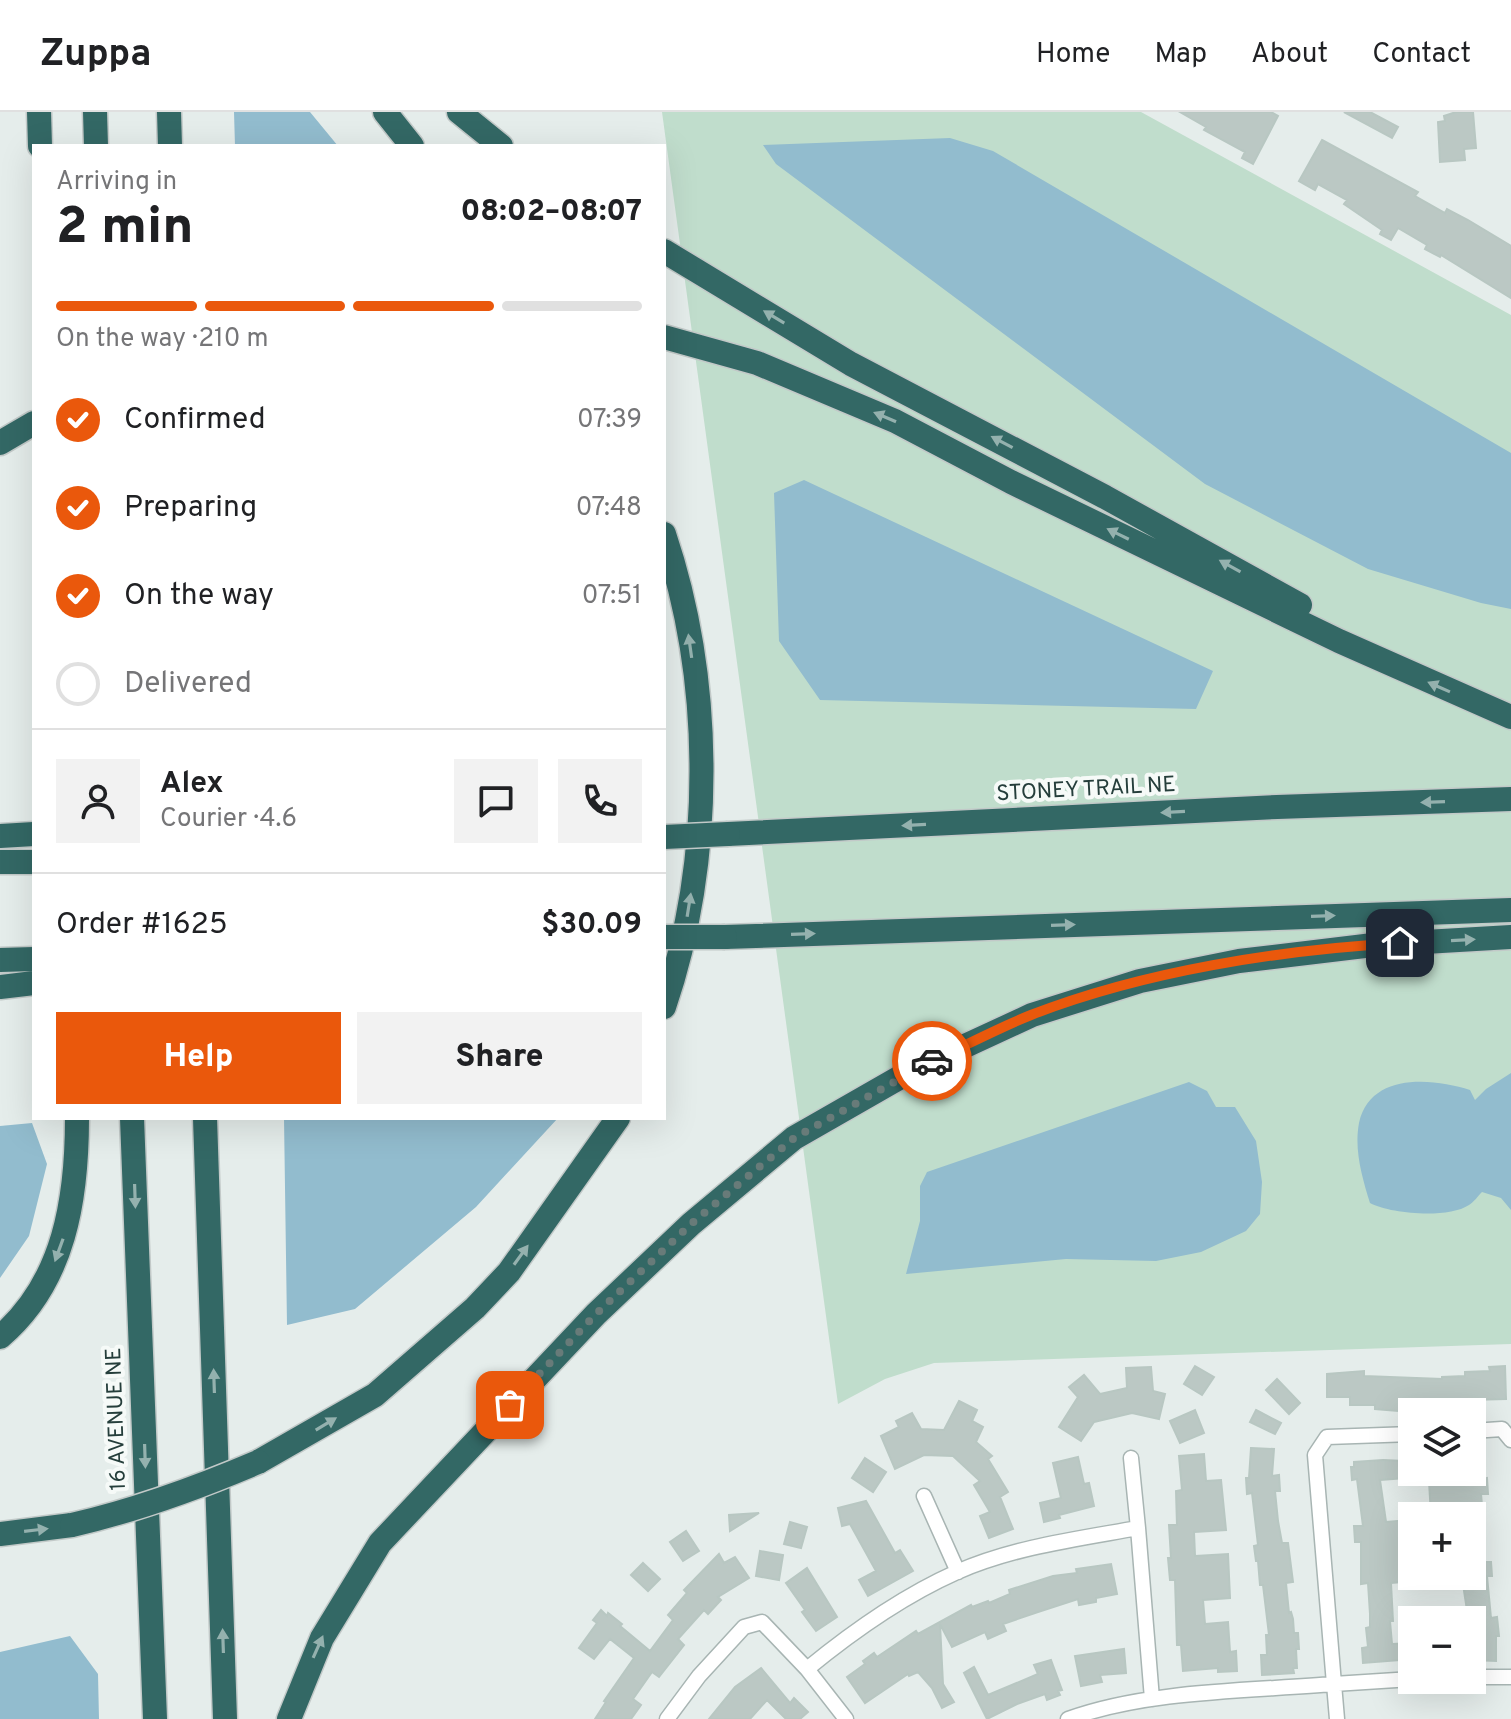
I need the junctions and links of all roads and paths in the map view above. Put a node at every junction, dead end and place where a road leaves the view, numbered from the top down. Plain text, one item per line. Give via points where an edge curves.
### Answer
1 (39, 112) edge
2 (95, 112) edge
3 (169, 112) edge
4 (385, 112) edge
5 (459, 112) edge
6 (40, 144) edge
7 (96, 144) edge
8 (170, 144) edge
9 (410, 144) edge
10 (499, 144) edge
11 (666, 252) edge
12 (666, 338) edge
13 (666, 541) edge
14 (1339, 641) junction
15 (1511, 717) edge
16 (1511, 799) edge
17 (32, 834) edge
18 (0, 836) edge
19 (666, 837) edge
20 (0, 862) edge
21 (32, 862) edge
22 (1511, 910) edge
23 (666, 937) edge
24 (690, 937) junction
25 (1511, 937) edge
26 (666, 946) edge
27 (25, 969) edge
28 (0, 987) edge
29 (666, 1001) edge
30 (77, 1120) edge
31 (132, 1120) edge
32 (205, 1120) edge
33 (617, 1120) edge
34 (0, 1337) edge
35 (1486, 1430) edge
36 (1398, 1434) edge
37 (1511, 1440) edge
38 (1131, 1458) dead end
39 (924, 1496) dead end
40 (1138, 1528) junction
41 (0, 1534) edge
42 (958, 1572) junction
43 (807, 1669) junction
44 (1486, 1677) edge
45 (1511, 1677) edge
46 (1398, 1680) edge
47 (1334, 1684) junction
48 (1152, 1699) junction
49 (155, 1719) edge
50 (225, 1719) edge
51 (289, 1719) edge
52 (667, 1719) edge
53 (846, 1719) edge
54 (1068, 1719) edge
55 (1337, 1719) edge

1 - 6 highway
2 - 7 highway
3 - 8 highway
4 - 9 highway
5 - 10 highway
14 -> 11 highway via 1321,617 851,364
14 -> 12 highway via 895,421 757,363
29 -> 13 highway via 677,970 701,810 701,735 685,609
15 -> 14 highway
16 -> 19 highway, STONEY TRAIL NE, bridge
17 - 18 highway
20 - 21 highway
24 -> 22 highway, bridge
23 - 24 highway, bridge
24 - 26 highway, bridge
51 -> 25 highway via 322,1638 380,1543 596,1314 691,1224 794,1138 911,1071 1032,1015 1140,981 1254,959
27 - 28 highway
30 -> 34 highway via 72,1200 59,1251 40,1292
31 -> 49 highway, 16 AVENUE NE
50 -> 32 highway
41 -> 33 highway, bridge via 72,1525 197,1488 258,1462 375,1395 509,1272
35 - 37 street via 1502,1429
36 - 47 street via 1327,1437 1315,1455
38 - 40 street
39 - 42 street
40 - 42 street via 1044,1544
40 - 48 street
42 - 43 street via 858,1627
43 - 52 street via 762,1622 744,1627
43 - 53 street
44 - 45 street
46 - 47 street
47 - 48 street
47 - 55 street
48 - 54 street

